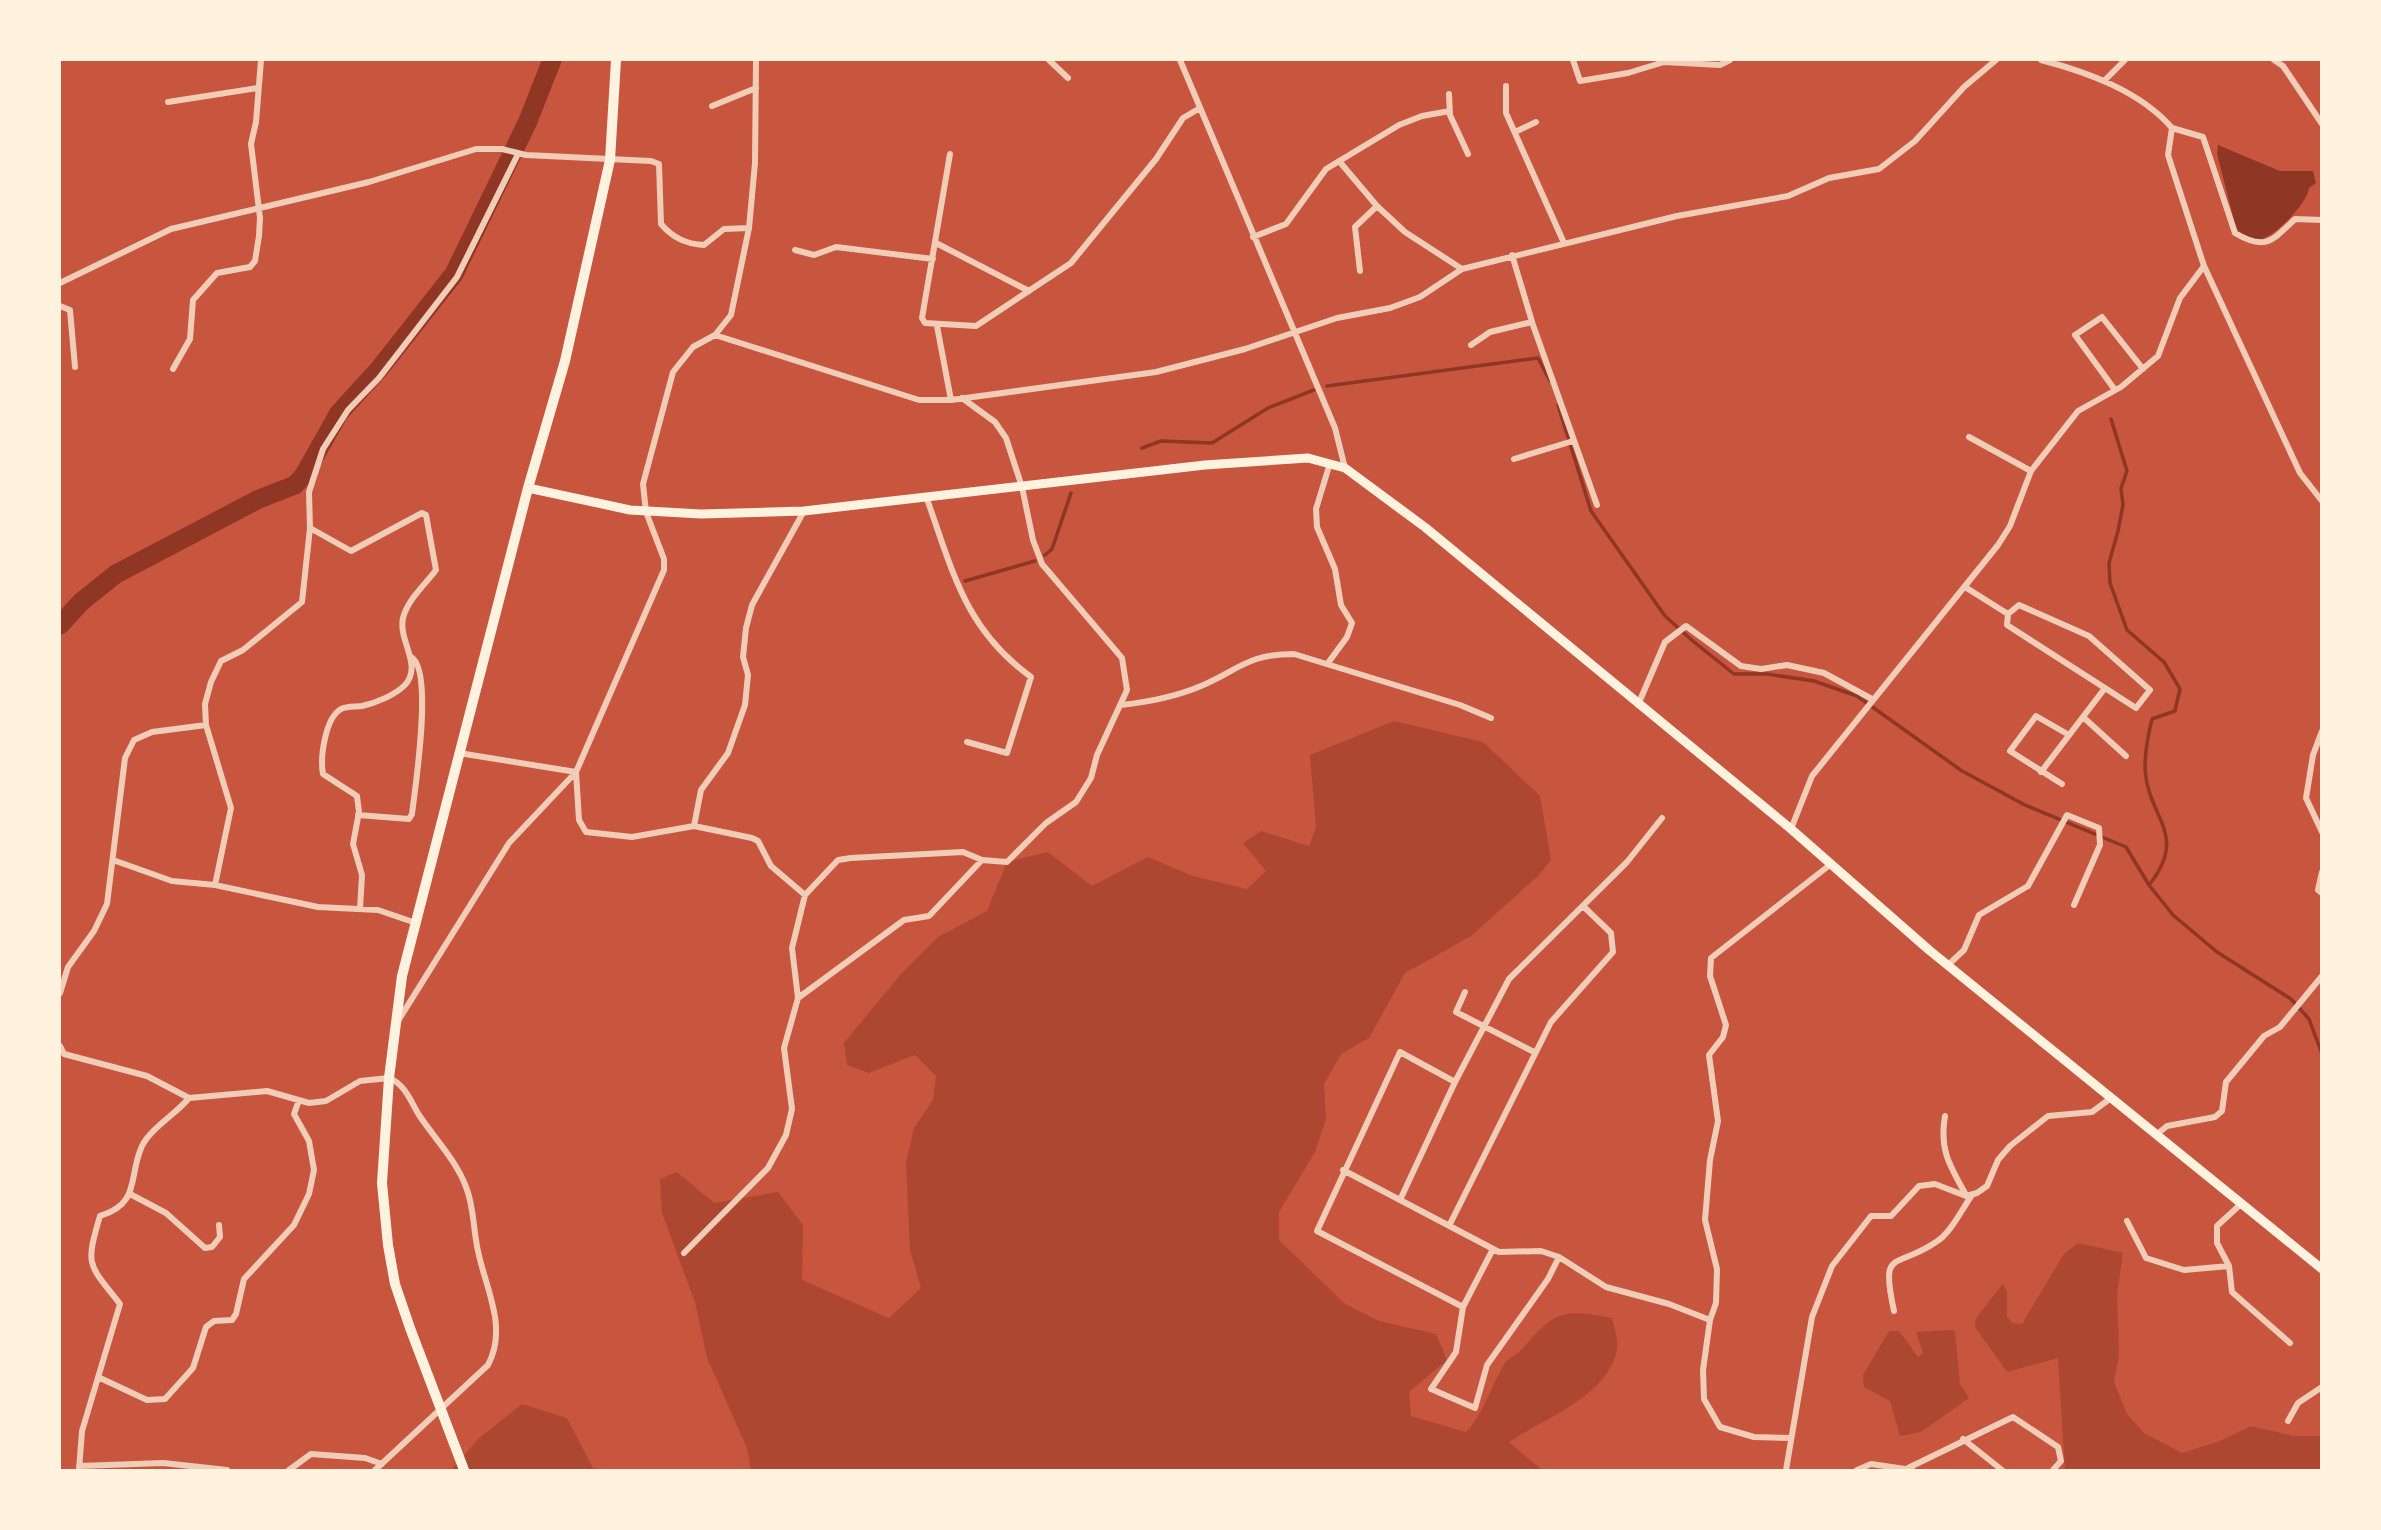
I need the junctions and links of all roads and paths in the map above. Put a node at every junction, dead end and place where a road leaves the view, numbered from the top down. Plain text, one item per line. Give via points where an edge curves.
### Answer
1 (261, 60) edge
2 (616, 60) edge
3 (756, 60) edge
4 (1049, 60) edge
5 (1180, 60) edge
6 (1573, 60) edge
7 (1730, 60) edge
8 (1996, 60) edge
9 (2040, 60) edge
10 (2125, 60) edge
11 (2274, 60) edge
12 (1068, 78) dead end
13 (2104, 81) junction
14 (1506, 86) dead end
15 (258, 88) junction
16 (756, 88) junction
17 (1449, 94) dead end
18 (168, 102) dead end
19 (712, 106) dead end
20 (1200, 107) junction
21 (1450, 111) junction
22 (1536, 122) dead end
23 (2322, 124) edge
24 (2172, 128) junction
25 (1515, 132) junction
26 (518, 153) junction
27 (950, 154) dead end
28 (1468, 154) dead end
29 (610, 160) junction
30 (1339, 161) junction
31 (1377, 206) junction
32 (258, 210) junction
33 (2322, 220) edge
34 (749, 228) junction
35 (1253, 237) junction
36 (936, 243) junction
37 (1563, 243) junction
38 (794, 250) dead end
39 (1512, 255) junction
40 (933, 259) junction
41 (2204, 266) junction
42 (1462, 269) junction
43 (1360, 271) dead end
44 (60, 283) edge
45 (1029, 291) junction
46 (60, 306) edge
47 (1532, 322) junction
48 (937, 326) junction
49 (1293, 333) junction
50 (715, 335) junction
51 (1471, 345) dead end
52 (75, 367) dead end
53 (173, 369) dead end
54 (2143, 369) junction
55 (2115, 390) junction
56 (962, 398) junction
57 (951, 400) junction
58 (1969, 437) dead end
59 (1573, 441) junction
60 (1514, 459) dead end
61 (1330, 463) junction
62 (1345, 468) junction
63 (2031, 471) junction
64 (1022, 486) junction
65 (528, 488) junction
66 (927, 499) junction
67 (2322, 501) edge
68 (1597, 505) dead end
69 (804, 511) junction
70 (646, 512) junction
71 (310, 528) junction
72 (1965, 587) junction
73 (2008, 614) junction
74 (411, 657) junction
75 (1328, 663) junction
76 (2105, 688) junction
77 (1872, 699) junction
78 (1121, 705) junction
79 (1638, 705) junction
80 (2083, 717) junction
81 (1491, 718) dead end
82 (206, 725) junction
83 (2322, 731) edge
84 (2069, 735) junction
85 (967, 742) dead end
86 (459, 753) junction
87 (2126, 756) dead end
88 (576, 772) junction
89 (2041, 772) junction
90 (2062, 784) dead end
91 (358, 815) junction
92 (1662, 818) dead end
93 (694, 826) junction
94 (1791, 829) junction
95 (2322, 832) edge
96 (113, 860) junction
97 (982, 860) junction
98 (1831, 864) junction
99 (2322, 872) edge
100 (215, 885) junction
101 (2322, 893) edge
102 (805, 895) junction
103 (2074, 905) dead end
104 (1583, 906) junction
105 (360, 909) junction
106 (416, 923) junction
107 (1948, 965) junction
108 (2322, 976) edge
109 (1465, 992) dead end
110 (60, 993) edge
111 (798, 998) junction
112 (395, 1026) junction
113 (1484, 1026) junction
114 (60, 1046) edge
115 (1534, 1052) junction
116 (64, 1054) junction
117 (60, 1063) edge
118 (390, 1078) junction
119 (1455, 1082) junction
120 (188, 1098) junction
121 (2111, 1098) junction
122 (299, 1100) junction
123 (1945, 1116) dead end
124 (2156, 1135) junction
125 (1343, 1170) junction
126 (130, 1194) junction
127 (1969, 1195) junction
128 (1400, 1200) junction
129 (2242, 1203) junction
130 (2127, 1221) dead end
131 (219, 1225) dead end
132 (1449, 1226) junction
133 (1493, 1249) junction
134 (684, 1253) dead end
135 (1559, 1257) junction
136 (2228, 1266) junction
137 (2322, 1269) edge
138 (1463, 1307) junction
139 (1894, 1311) dead end
140 (1710, 1320) junction
141 (2290, 1343) dead end
142 (98, 1377) junction
143 (2322, 1387) edge
144 (440, 1408) junction
145 (2288, 1421) dead end
146 (1791, 1438) junction
147 (1963, 1439) junction
148 (382, 1464) junction
149 (79, 1468) edge
150 (1910, 1469) edge
151 (227, 1471) edge
152 (289, 1471) edge
153 (376, 1471) edge
154 (464, 1471) edge
155 (1786, 1471) edge
156 (1857, 1471) edge
157 (2002, 1471) edge
158 (2053, 1471) edge

1 - 15 street
2 - 29 main road
3 - 16 street
4 - 12 street
5 - 20 street
6 - 7 street via 1580,81 1664,62 1720,65
8 - 37 street via 1964,87 1915,141 1879,169 1829,178 1788,196
9 - 13 street
10 - 13 street
11 - 23 street via 2283,66
13 - 24 street via 2157,110
14 - 25 street via 1506,113
15 - 18 street
15 - 32 street via 251,144
16 - 19 street
16 - 34 street
17 - 21 street
20 - 35 street
20 - 45 street via 1183,118 1156,159 1071,263
21 - 28 street
21 - 30 street via 1399,125
22 - 25 street
24 - 33 street via 2203,137 2235,233 2252,243 2266,243 2295,219
24 - 41 street via 2168,155
25 - 37 street
26 - 29 street
26 - 32 street via 476,149
26 - 71 street via 457,276 329,438 311,479
27 - 36 street
29 - 34 street via 659,164 661,225 678,239 704,245 724,229
29 - 65 main road via 565,361
30 - 31 street
30 - 35 street via 1326,169 1286,223
31 - 42 street via 1405,232
31 - 43 street via 1355,227
32 - 44 street via 171,229
32 - 53 street via 255,261 250,267 217,274 193,300 190,339
34 - 50 street via 730,315
35 - 49 street
36 - 40 street
36 - 45 street
37 - 39 street
38 - 40 street via 814,255 835,247
39 - 42 street
39 - 47 street
40 - 48 street via 922,318
41 - 54 street via 2180,298 2158,356
41 - 67 street via 2300,473
42 - 49 street via 1410,301
45 - 48 street via 976,326
46 - 52 street via 70,310
47 - 51 street via 1490,332
47 - 59 street
48 - 57 street
49 - 56 street via 1156,372
49 - 62 street via 1335,428
50 - 57 street via 919,400
50 - 70 street via 693,347 673,372 643,484
54 - 55 street
54 - 55 street via 2102,317 2075,335
55 - 63 street via 2078,411
56 - 57 street
56 - 64 street via 995,422 1006,438
58 - 63 street
59 - 60 street
59 - 68 street
61 - 62 main road
61 - 64 main road via 1308,458 1205,465
61 - 75 street via 1316,509 1317,527 1335,569 1341,605 1352,623
62 - 79 main road via 1426,528
63 - 72 street via 2010,526
64 - 66 main road
64 - 78 street via 1042,564 1122,658 1127,690
65 - 70 main road
65 - 86 main road
66 - 69 main road
66 - 85 street via 962,600 1004,658 1031,677 1007,753
69 - 70 main road
69 - 93 street via 752,605 743,657 748,675 745,705 728,753 701,790
70 - 88 street via 664,570
71 - 74 street via 351,551 416,514 426,515 436,570 409,602 403,620 402,636
71 - 82 street via 302,601 243,650 221,661 205,704
72 - 73 street
72 - 77 street
73 - 76 street via 2007,625
73 - 76 street via 2019,604 2089,636 2150,690 2136,708
74 - 91 street via 418,666 422,692 412,814 409,820
74 - 91 street via 408,682 379,700 342,708 324,742 323,774 357,796
75 - 78 street via 1294,654 1265,654 1200,686 1154,702
75 - 81 street
76 - 80 street
77 - 79 street via 1824,673 1787,665 1741,666 1686,625 1665,642
77 - 94 street via 1812,776
78 - 97 street via 1091,778 1076,802 1046,823 1007,862
79 - 94 main road
80 - 84 street
80 - 87 street
82 - 96 street via 152,732 134,740 125,758
82 - 100 street via 232,808
83 - 95 street via 2306,798
84 - 89 street
84 - 89 street via 2036,716 2010,751
86 - 88 street
86 - 106 main road
88 - 93 street via 579,820 586,832 632,836
88 - 112 street via 509,843
89 - 90 street
91 - 105 street via 353,844 362,875
92 - 104 street via 1628,862
93 - 102 street via 758,841 771,866
94 - 98 main road
96 - 100 street via 172,881
96 - 110 street via 107,904 68,967
97 - 102 street via 963,852 838,860
97 - 111 street via 929,916 904,920
98 - 107 main road
98 - 140 street via 1711,958 1710,976 1726,1025 1709,1055 1718,1121 1705,1220 1717,1269 1716,1303
99 - 101 street via 2318,890
100 - 105 street via 318,907
102 - 111 street via 792,948
103 - 107 street via 2101,845 2099,828 2067,815 2028,886 1979,915 1964,950
104 - 113 street via 1509,979
104 - 115 street via 1611,933 1613,952 1551,1022
105 - 106 street
106 - 112 main road
107 - 121 main road
108 - 124 street via 2226,1082 2216,1117 2168,1126
109 - 113 street via 1456,1012
111 - 134 street via 784,1048 792,1109 786,1135 768,1168
112 - 118 main road
113 - 115 street
113 - 119 street
114 - 116 street
115 - 132 street
116 - 117 street
116 - 120 street via 147,1076
118 - 122 street via 360,1081 326,1101
118 - 144 main road via 382,1183 388,1245 395,1284
118 - 144 street via 403,1088 466,1186 495,1314 495,1352 488,1365
119 - 125 street via 1400,1052
119 - 128 street
120 - 122 street via 267,1091
120 - 126 street via 142,1145
121 - 124 main road
121 - 127 street via 2092,1112 2048,1116 2010,1146 1987,1186
122 - 142 street via 294,1114 309,1141 314,1170 309,1194 294,1225 244,1279 232,1320 214,1321 206,1327 193,1368 165,1399 147,1400
123 - 127 street via 1941,1138 1947,1161
124 - 129 main road
125 - 128 street
125 - 138 street via 1317,1231
126 - 131 street via 166,1213 205,1248 220,1237
126 - 142 street via 118,1211 100,1216 88,1255 95,1276 120,1304
127 - 139 street via 1938,1242 1897,1259 1889,1269
127 - 146 street via 1935,1184 1919,1186 1891,1216 1871,1216 1832,1266 1812,1317
128 - 132 street
129 - 136 street via 2217,1226 2217,1243
129 - 137 main road
130 - 136 street via 2146,1258 2184,1270
132 - 133 street
133 - 135 street via 1541,1251
133 - 138 street
135 - 138 street via 1487,1365 1475,1408 1432,1389 1456,1352
135 - 140 street via 1606,1287
136 - 141 street via 2232,1292
140 - 146 street via 1704,1399 1720,1427 1754,1437
142 - 149 street via 82,1431
143 - 145 street via 2298,1403
144 - 148 street
144 - 154 main road
146 - 155 street
147 - 150 street
147 - 157 street
147 - 158 street via 2013,1417 2058,1447 2061,1461
148 - 152 street via 365,1458 311,1454
148 - 153 street
149 - 151 street via 163,1463
150 - 156 street via 1871,1464

